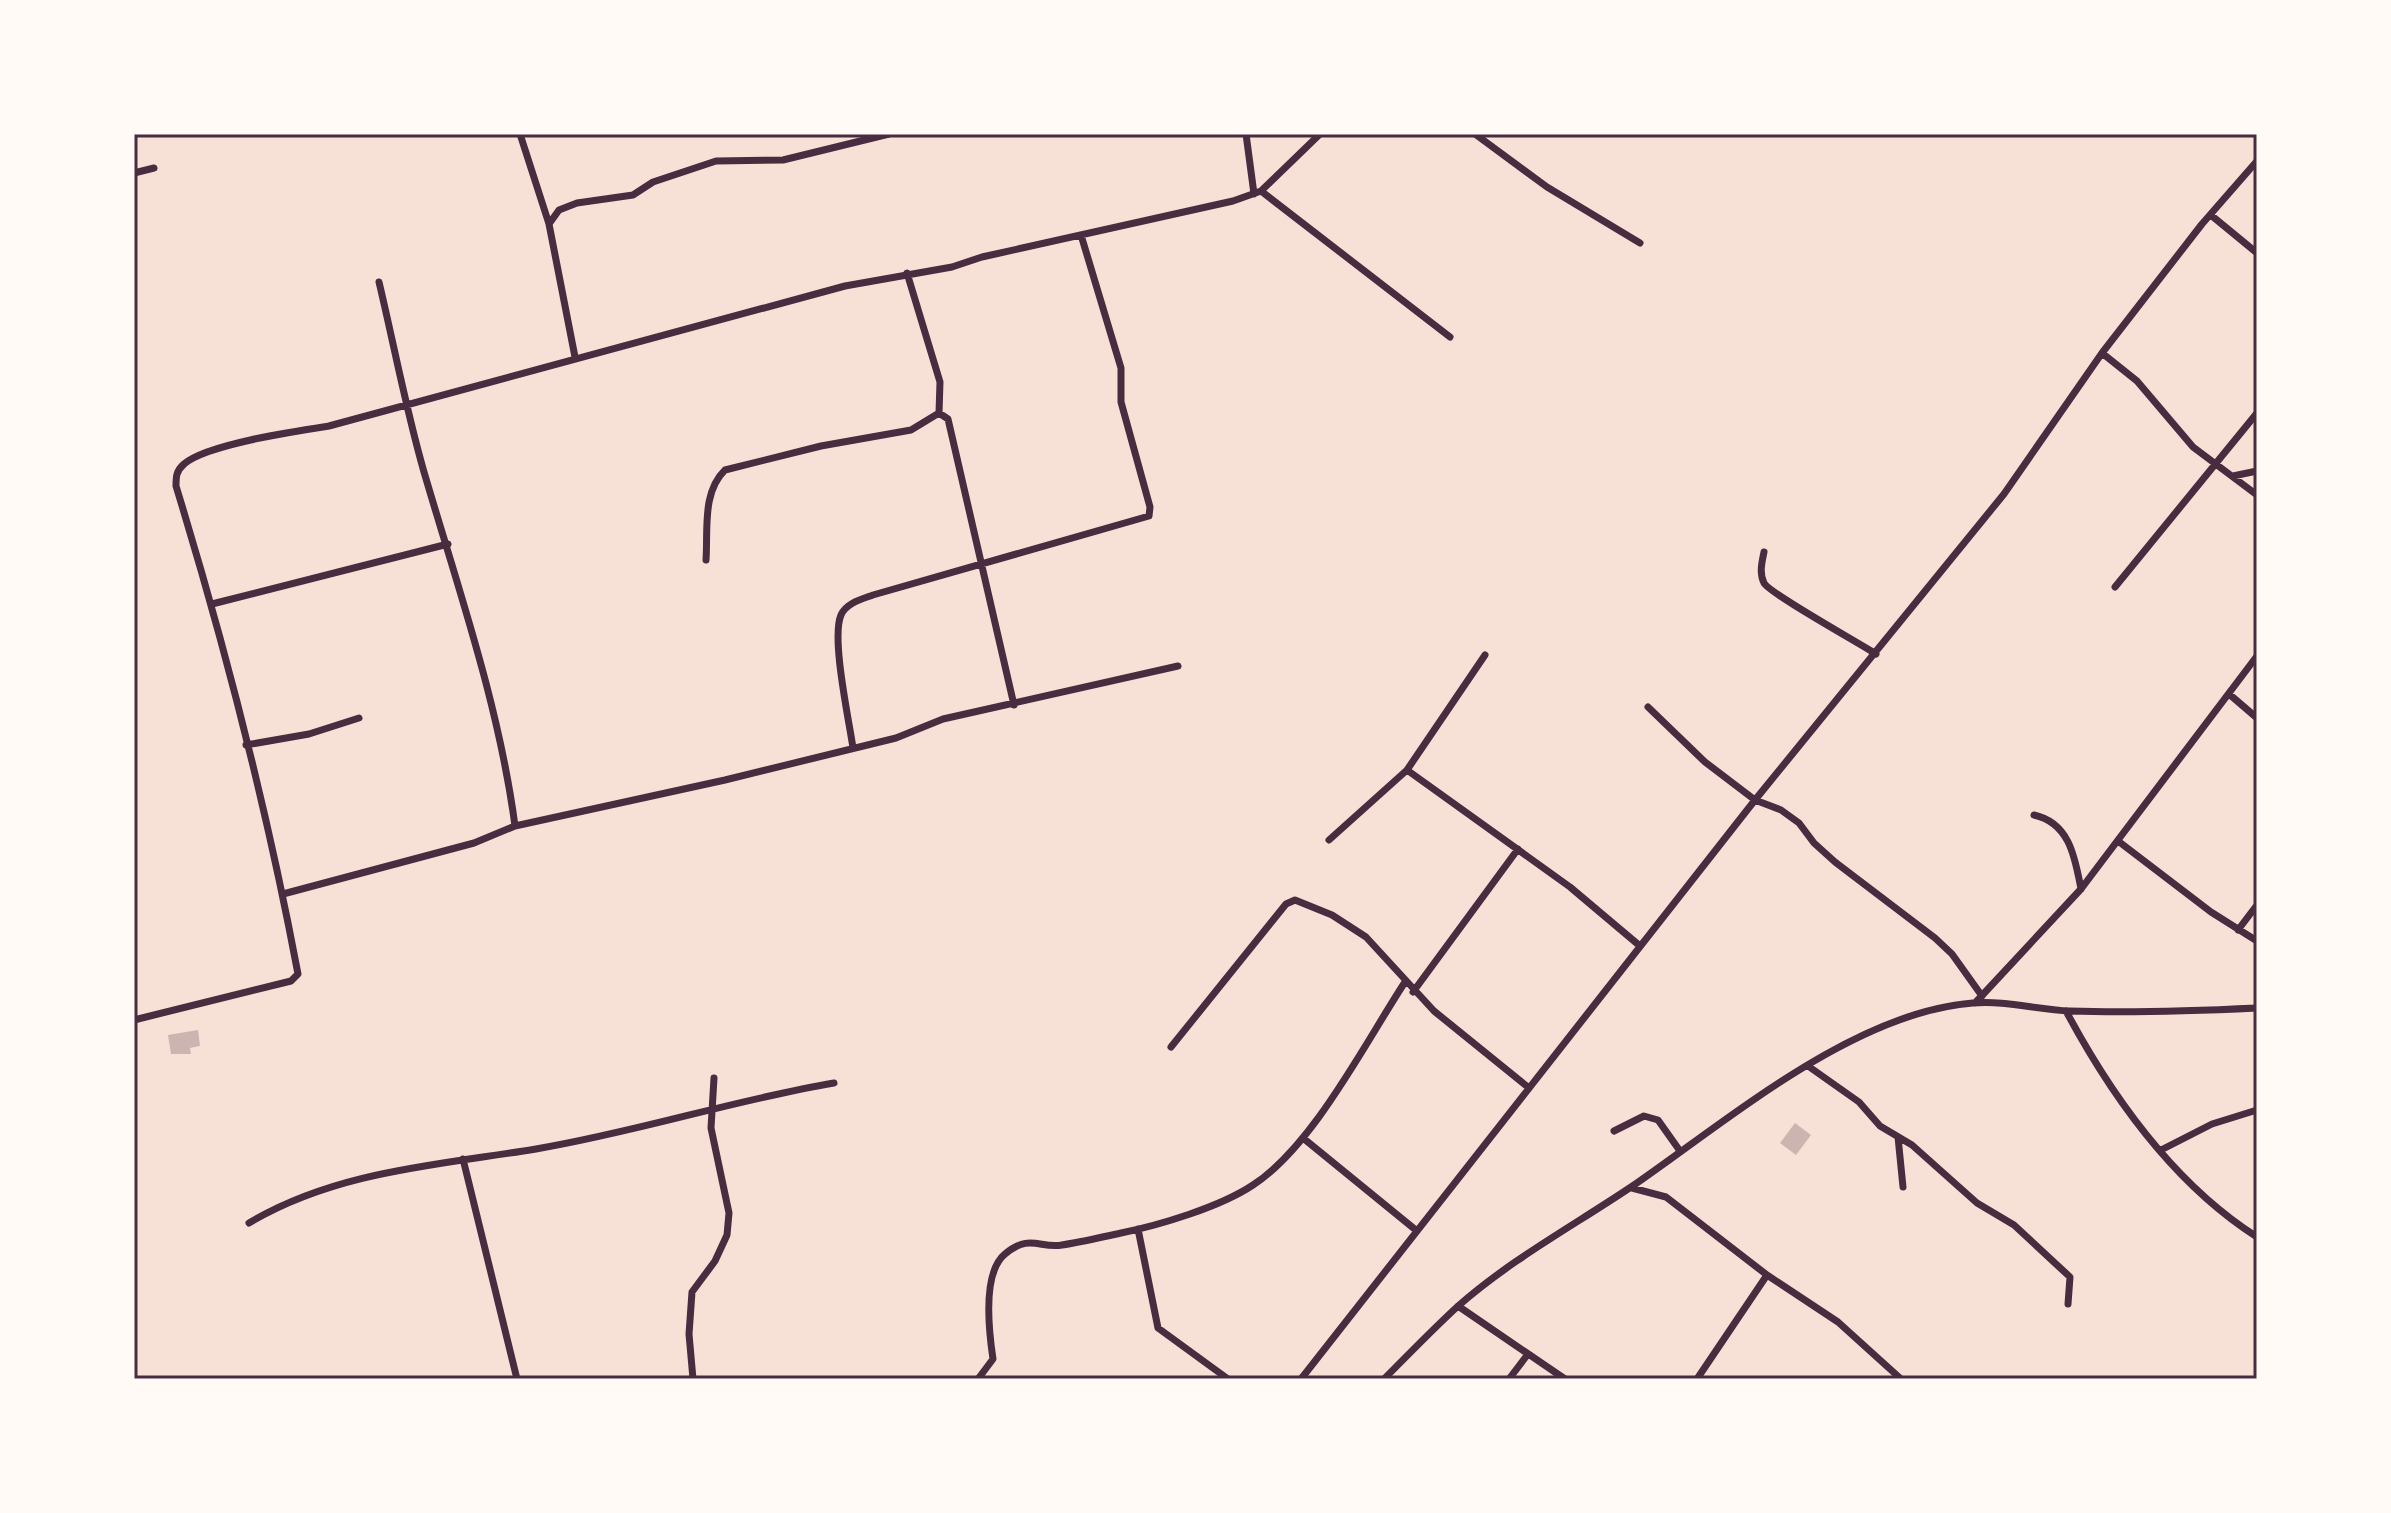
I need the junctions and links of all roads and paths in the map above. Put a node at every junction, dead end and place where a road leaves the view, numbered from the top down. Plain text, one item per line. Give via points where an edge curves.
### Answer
1 (520, 134) edge
2 (889, 134) edge
3 (1246, 134) edge
4 (1320, 134) edge
5 (1475, 134) edge
6 (2257, 161) edge
7 (154, 168) dead end
8 (134, 173) edge
9 (1257, 192) junction
10 (2212, 216) junction
11 (549, 224) junction
12 (1081, 235) junction
13 (1640, 243) dead end
14 (2257, 253) edge
15 (907, 273) junction
16 (379, 282) dead end
17 (1450, 337) dead end
18 (2102, 353) junction
19 (575, 357) junction
20 (408, 404) junction
21 (939, 413) junction
22 (2257, 413) edge
23 (2218, 465) junction
24 (2257, 471) edge
25 (2233, 476) junction
26 (2257, 495) edge
27 (448, 544) junction
28 (1764, 552) dead end
29 (706, 560) dead end
30 (983, 563) junction
31 (2115, 587) dead end
32 (212, 604) junction
33 (1876, 654) junction
34 (1485, 655) dead end
35 (2257, 656) edge
36 (1178, 666) dead end
37 (2229, 694) junction
38 (1014, 705) junction
39 (1648, 707) dead end
40 (359, 718) dead end
41 (2257, 718) edge
42 (246, 745) junction
43 (853, 748) junction
44 (1407, 770) junction
45 (1755, 800) junction
46 (2034, 815) dead end
47 (515, 826) junction
48 (1329, 840) dead end
49 (2118, 841) junction
50 (1518, 849) junction
51 (2081, 889) junction
52 (283, 894) junction
53 (2257, 905) edge
54 (2238, 930) junction
55 (2257, 941) edge
56 (1640, 946) junction
57 (1405, 982) junction
58 (1413, 992) junction
59 (1982, 996) junction
60 (1975, 1003) junction
61 (2257, 1008) edge
62 (2066, 1011) junction
63 (134, 1020) edge
64 (1171, 1047) dead end
65 (1808, 1066) junction
66 (714, 1078) dead end
67 (834, 1083) dead end
68 (1529, 1088) junction
69 (2257, 1110) edge
70 (710, 1112) junction
71 (1614, 1131) dead end
72 (1898, 1137) junction
73 (1303, 1138) junction
74 (2161, 1150) junction
75 (1680, 1151) junction
76 (463, 1159) junction
77 (1903, 1187) dead end
78 (1629, 1188) junction
79 (249, 1223) dead end
80 (1138, 1229) junction
81 (1417, 1231) junction
82 (2257, 1237) edge
83 (1767, 1275) junction
84 (2068, 1304) dead end
85 (1458, 1306) junction
86 (1528, 1354) junction
87 (517, 1379) edge
88 (693, 1379) edge
89 (978, 1379) edge
90 (1228, 1379) edge
91 (1301, 1379) edge
92 (1384, 1379) edge
93 (1509, 1379) edge
94 (1565, 1379) edge
95 (1697, 1379) edge
96 (1901, 1379) edge

1 - 11 street
2 - 11 street via 783,160 716,161 653,182 633,195 577,203 559,210
3 - 9 street
4 - 9 street
5 - 13 street via 1547,187
6 - 10 street
7 - 8 street
9 - 12 street
9 - 17 street
10 - 14 street
10 - 18 street
11 - 19 street
12 - 15 street
12 - 30 street via 1121,368 1121,402 1149,516
15 - 19 street
15 - 21 street via 940,382
16 - 20 street
18 - 23 street via 2137,381 2193,447
18 - 33 street via 2004,494
19 - 20 street
20 - 27 street
20 - 32 street via 198,456 184,464 176,486
21 - 29 street via 911,430 725,470 710,493
21 - 30 street via 948,419
22 - 23 street
23 - 25 street
23 - 31 street
24 - 25 street
25 - 26 street
27 - 32 street
27 - 47 street
28 - 33 street via 1761,569 1772,593
30 - 38 street
30 - 43 street via 873,595 849,605 841,615 838,639
32 - 42 street
33 - 45 street
34 - 44 street
35 - 37 street
36 - 38 street
37 - 41 street
37 - 49 street
38 - 43 street via 943,719
39 - 45 street via 1705,762
40 - 42 street
42 - 52 street
43 - 47 street
44 - 48 street
44 - 50 street
45 - 56 street
45 - 59 street via 1799,823 1835,862 1935,938
46 - 51 street via 2051,821 2067,839
47 - 52 street via 474,843
49 - 51 street
49 - 54 street
50 - 56 street
50 - 58 street
51 - 59 street
52 - 63 street via 296,978
53 - 54 street
54 - 55 street
56 - 68 street
57 - 58 street
57 - 64 street via 1366,937 1295,900 1286,904
57 - 73 street
58 - 68 street
59 - 60 street
60 - 62 street
60 - 65 street via 1918,1015
61 - 62 street
62 - 74 street via 2098,1071
65 - 72 street
65 - 75 street via 1787,1075
66 - 70 street
67 - 70 street
68 - 81 street
69 - 74 street via 2212,1124
70 - 76 street
70 - 88 street via 729,1213 727,1235 715,1261 692,1292
71 - 75 street via 1644,1116 1658,1120
72 - 77 street
72 - 84 street via 2058,1264 2070,1277
73 - 80 street via 1253,1185
73 - 81 street
74 - 82 street via 2227,1218
75 - 78 street
76 - 79 street via 322,1187
76 - 87 street
78 - 83 street via 1666,1197
78 - 85 street via 1535,1248
80 - 89 street via 1057,1246 1040,1241 1020,1245 1001,1257 986,1320 993,1359
80 - 90 street via 1158,1328
81 - 91 street
83 - 95 street
83 - 96 street via 1838,1322
85 - 86 street
85 - 92 street
86 - 93 street
86 - 94 street

